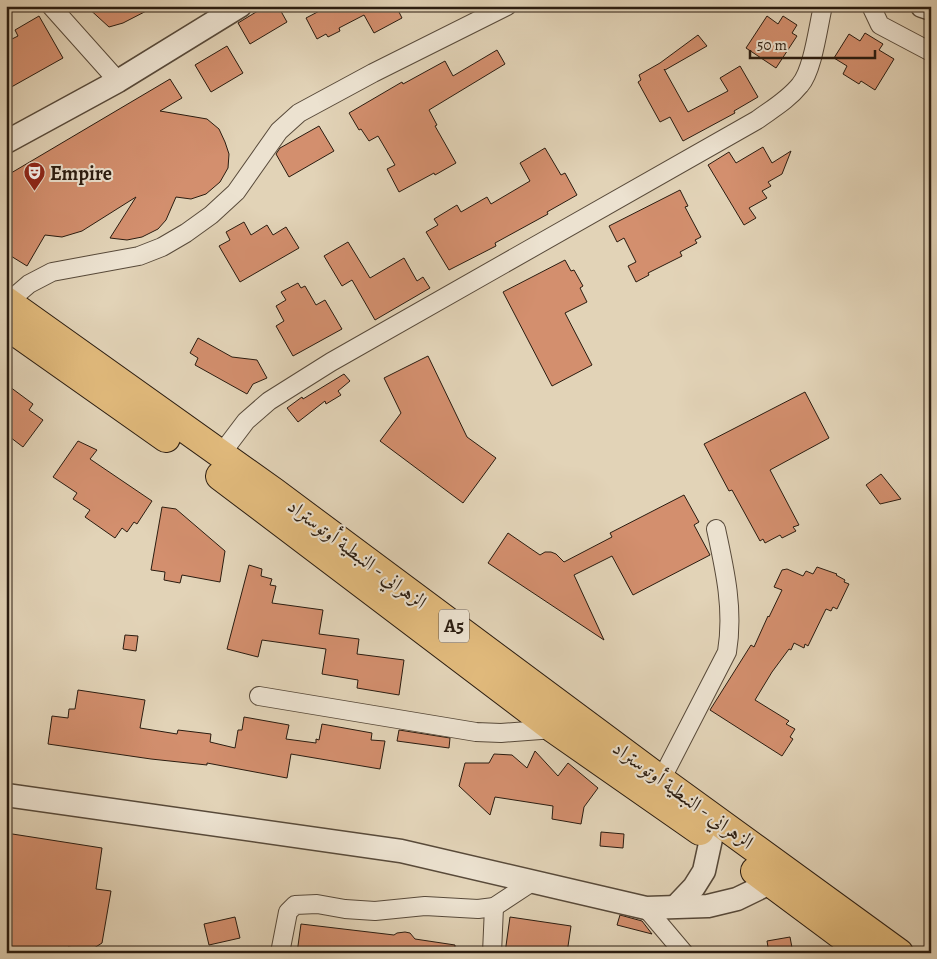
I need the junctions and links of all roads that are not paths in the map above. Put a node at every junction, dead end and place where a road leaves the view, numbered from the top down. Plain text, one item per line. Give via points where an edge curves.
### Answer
1 (51, 6) edge
2 (240, 6) edge
3 (507, 6) edge
4 (823, 6) edge
5 (871, 6) edge
6 (922, 6) edge
7 (931, 9) edge
8 (931, 52) edge
9 (118, 80) junction
10 (6, 142) edge
11 (7, 309) edge
12 (221, 454) junction
13 (716, 529) dead end
14 (259, 696) dead end
15 (554, 729) junction
16 (661, 780) junction
17 (6, 795) edge
18 (711, 839) junction
19 (532, 882) junction
20 (770, 883) junction
21 (676, 906) junction
22 (494, 907) junction
23 (646, 908) junction
24 (280, 953) edge
25 (492, 953) edge
26 (684, 953) edge
27 (865, 953) edge
28 (899, 953) edge

1 - 9 street
2 - 9 street
3 - 11 street via 372,73 299,114 279,131 236,192 178,238 139,256 52,272 29,284
4 - 12 street via 809,67 801,84 783,102 757,120 331,362 269,401 246,420
5 - 8 street via 880,25
6 - 7 street
9 - 10 street
11 - 12 highway, الزهراني - النبطية أوتوستراد / A5
11 - 15 highway, الزهراني - النبطية أوتوستراد / A5
12 - 16 highway, الزهراني - النبطية أوتوستراد / A5
13 - 16 street via 728,585 727,652
14 - 15 street via 476,732 501,734
15 - 18 highway, الزهراني - النبطية أوتوستراد / A5
16 - 28 highway, الزهراني - النبطية أوتوستراد / A5
17 - 19 street via 401,851
18 - 20 highway, الزهراني - النبطية أوتوستراد / A5
18 - 21 street via 704,871
19 - 22 street
19 - 23 street
20 - 21 street via 737,899 708,906
20 - 27 highway, الزهراني - النبطية أوتوستراد / A5
21 - 23 street
22 - 24 street via 425,906 375,911 317,904 295,905 288,912
22 - 25 street
23 - 26 street

